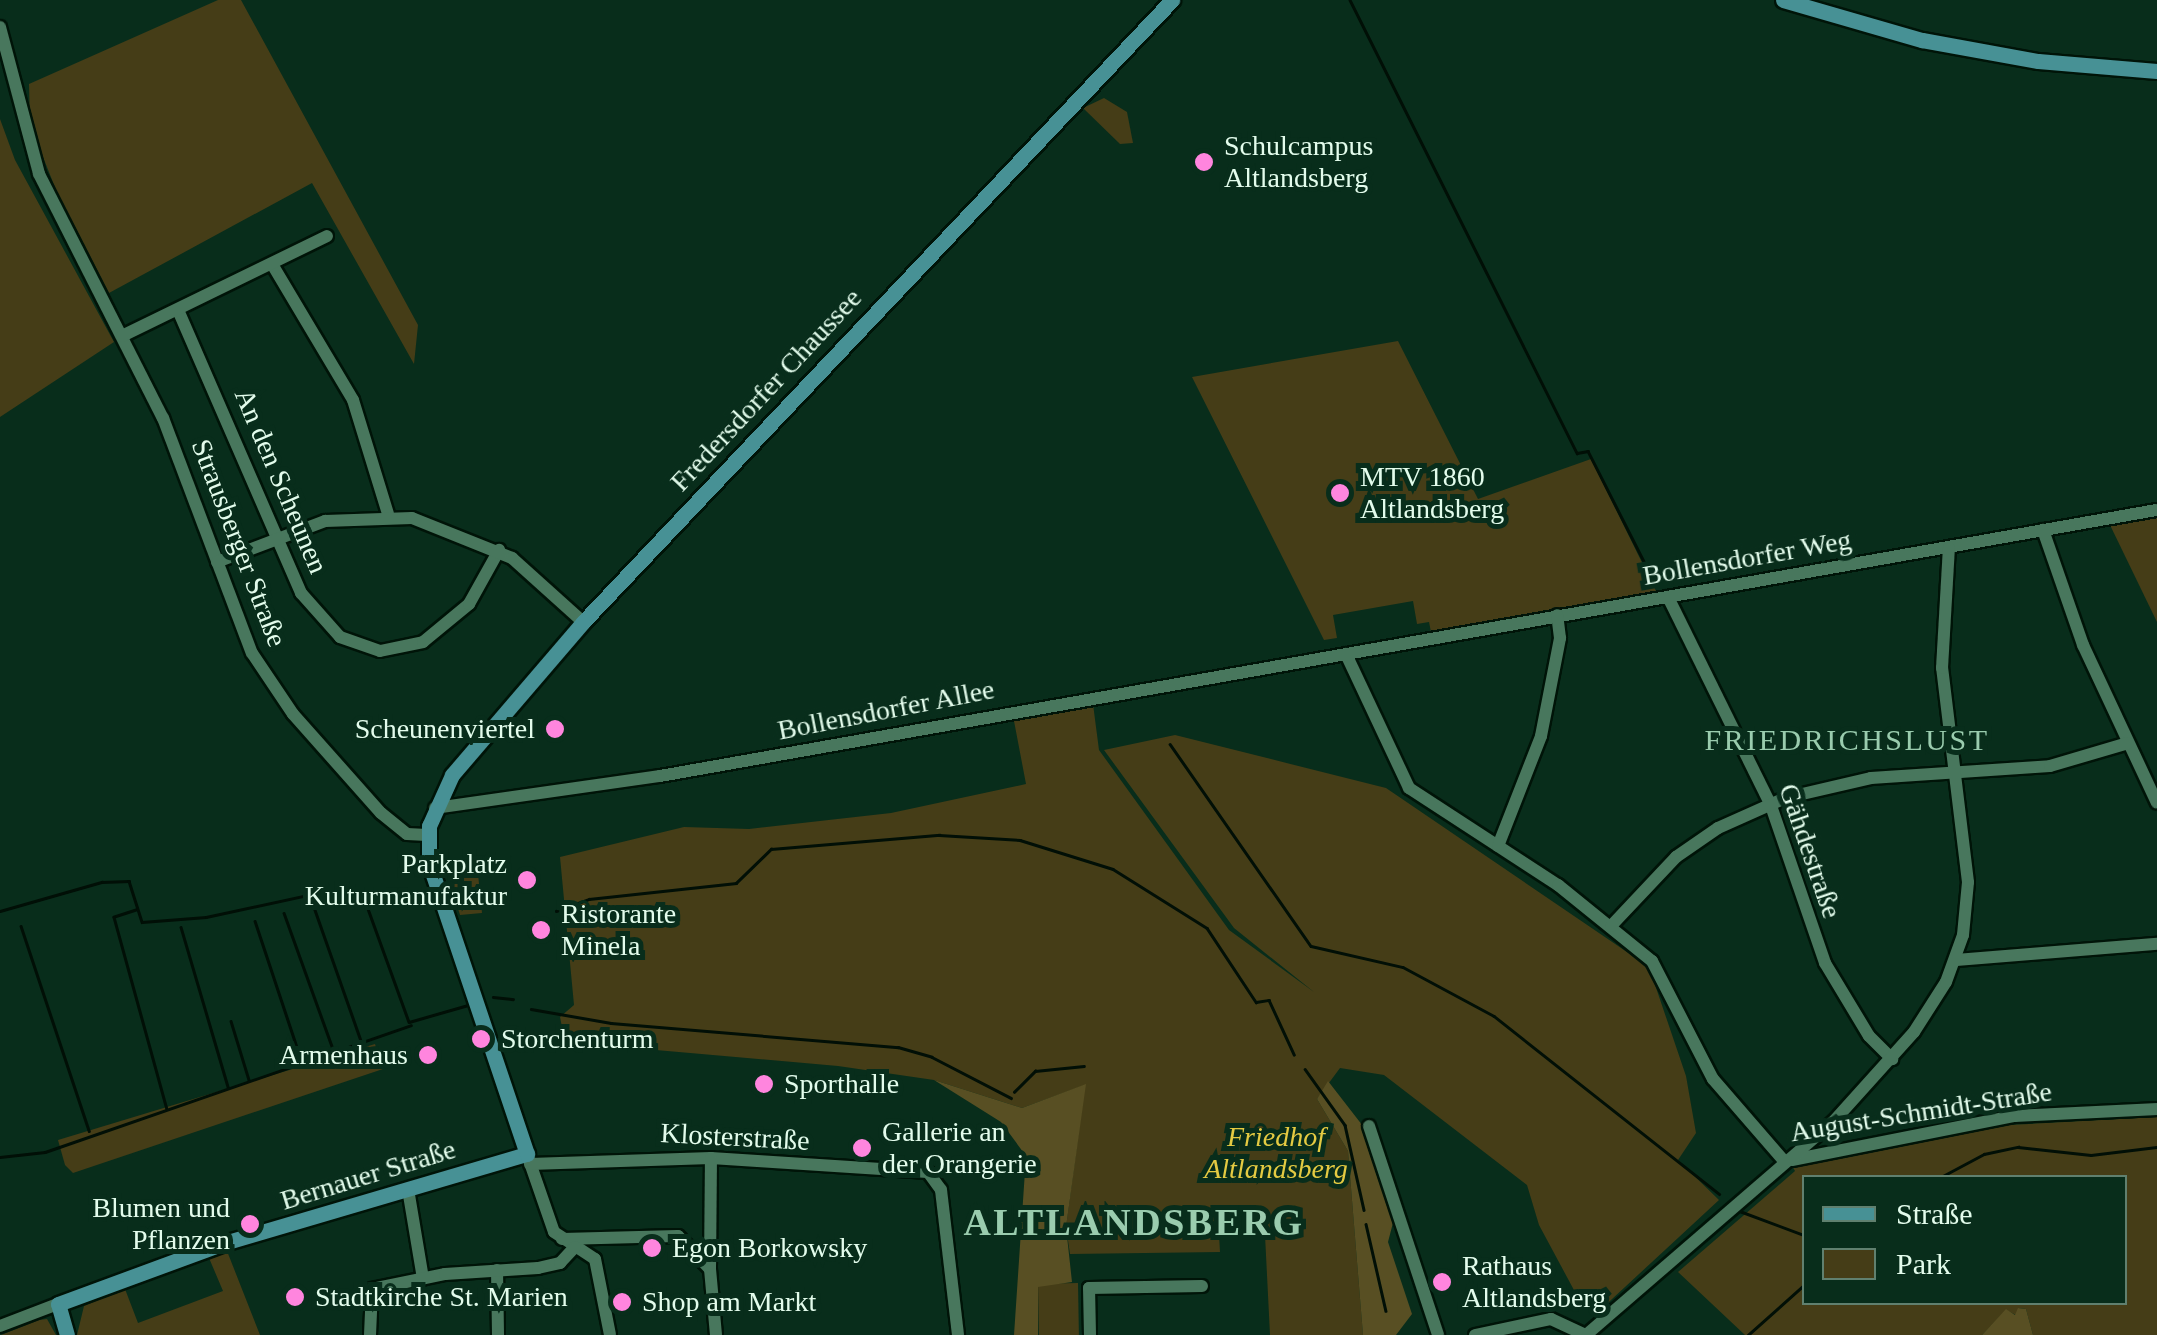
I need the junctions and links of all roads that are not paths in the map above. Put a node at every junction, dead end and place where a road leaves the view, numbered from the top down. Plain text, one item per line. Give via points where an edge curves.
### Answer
1 (1172, 0) edge
2 (1783, 0) edge
3 (0, 27) edge
4 (2157, 72) edge
5 (327, 236) dead end
6 (272, 264) junction
7 (178, 310) junction
8 (122, 336) junction
9 (2157, 510) edge
10 (388, 514) junction
11 (2044, 530) junction
12 (276, 538) junction
13 (1949, 548) junction
14 (499, 550) junction
15 (218, 562) junction
16 (1668, 597) junction
17 (1556, 615) junction
18 (584, 622) junction
19 (1346, 654) junction
20 (2128, 743) junction
21 (1956, 776) junction
22 (1770, 804) junction
23 (2157, 804) edge
24 (436, 808) junction
25 (427, 836) junction
26 (1498, 846) junction
27 (1611, 926) junction
28 (2157, 944) edge
29 (1956, 960) junction
30 (1892, 1059) junction
31 (2157, 1109) edge
32 (1369, 1126) dead end
33 (711, 1158) junction
34 (529, 1159) junction
35 (1784, 1162) junction
36 (408, 1189) junction
37 (708, 1233) junction
38 (678, 1236) junction
39 (619, 1237) junction
40 (562, 1239) junction
41 (575, 1247) junction
42 (596, 1259) junction
43 (498, 1270) junction
44 (710, 1270) junction
45 (422, 1279) junction
46 (1202, 1286) dead end
47 (58, 1304) junction
48 (0, 1326) edge
49 (67, 1335) edge
50 (370, 1335) edge
51 (498, 1335) edge
52 (610, 1335) edge
53 (716, 1335) edge
54 (958, 1335) edge
55 (1090, 1335) edge
56 (1438, 1335) edge
57 (1476, 1335) edge
58 (1585, 1335) edge

1 - 18 main road, Fredersdorfer Chaussee
2 - 4 main road via 1922,40 2038,61
3 - 8 street, Strausberger Straße via 40,174
5 - 6 street
6 - 7 street
6 - 10 street via 353,400
7 - 8 street
7 - 12 street, An den Scheunen
8 - 15 street, Strausberger Straße via 170,435
9 - 11 street, Bollensdorfer Weg
10 - 12 street via 338,518
10 - 14 street via 436,523
11 - 13 street, Bollensdorfer Weg
11 - 20 street via 2062,593
12 - 14 street, An den Scheunen via 324,624 352,644 380,650 423,642 449,625 477,593
12 - 15 street
13 - 16 street, Bollensdorfer Weg
13 - 21 street via 1942,655
14 - 18 street
15 - 25 street, Strausberger Straße via 272,686 392,824
16 - 17 street, Bollensdorfer Weg
16 - 22 street, Gähdestraße
17 - 19 street, Bollensdorfer Weg
17 - 26 street via 1560,638 1541,736
18 - 24 main road, Fredersdorfer Chaussee via 468,750
19 - 24 street, Bollensdorfer Allee via 641,780
19 - 26 street, August-Schmidt-Straße via 1408,788
20 - 21 street via 2050,766
20 - 23 street
21 - 22 street via 1847,781
21 - 29 street via 1968,882
22 - 27 street via 1676,857
22 - 30 street, Gähdestraße via 1825,963 1869,1036
24 - 25 main road, Fredersdorfer Chaussee
25 - 34 main road via 432,876
26 - 27 street, August-Schmidt-Straße
27 - 35 street, August-Schmidt-Straße via 1657,967 1713,1079
28 - 29 street
29 - 30 street via 1926,1016
30 - 35 street
31 - 35 street, August-Schmidt-Straße via 2016,1116
32 - 56 street
33 - 34 street, Klosterstraße
33 - 37 street
33 - 54 street, Klosterstraße via 936,1176
34 - 36 main road, Bernauer Straße
34 - 40 street via 547,1220
35 - 58 street
36 - 45 street
36 - 47 main road, Bernauer Straße via 224,1243
37 - 38 street
37 - 44 street
38 - 39 street
38 - 44 street
39 - 40 street
39 - 42 street
40 - 41 street
41 - 42 street
41 - 43 street via 560,1263
42 - 52 street
43 - 45 street
43 - 51 street
44 - 53 street
45 - 50 street via 372,1289
46 - 55 street via 1089,1288
47 - 48 street
47 - 49 main road
57 - 58 street via 1552,1319

